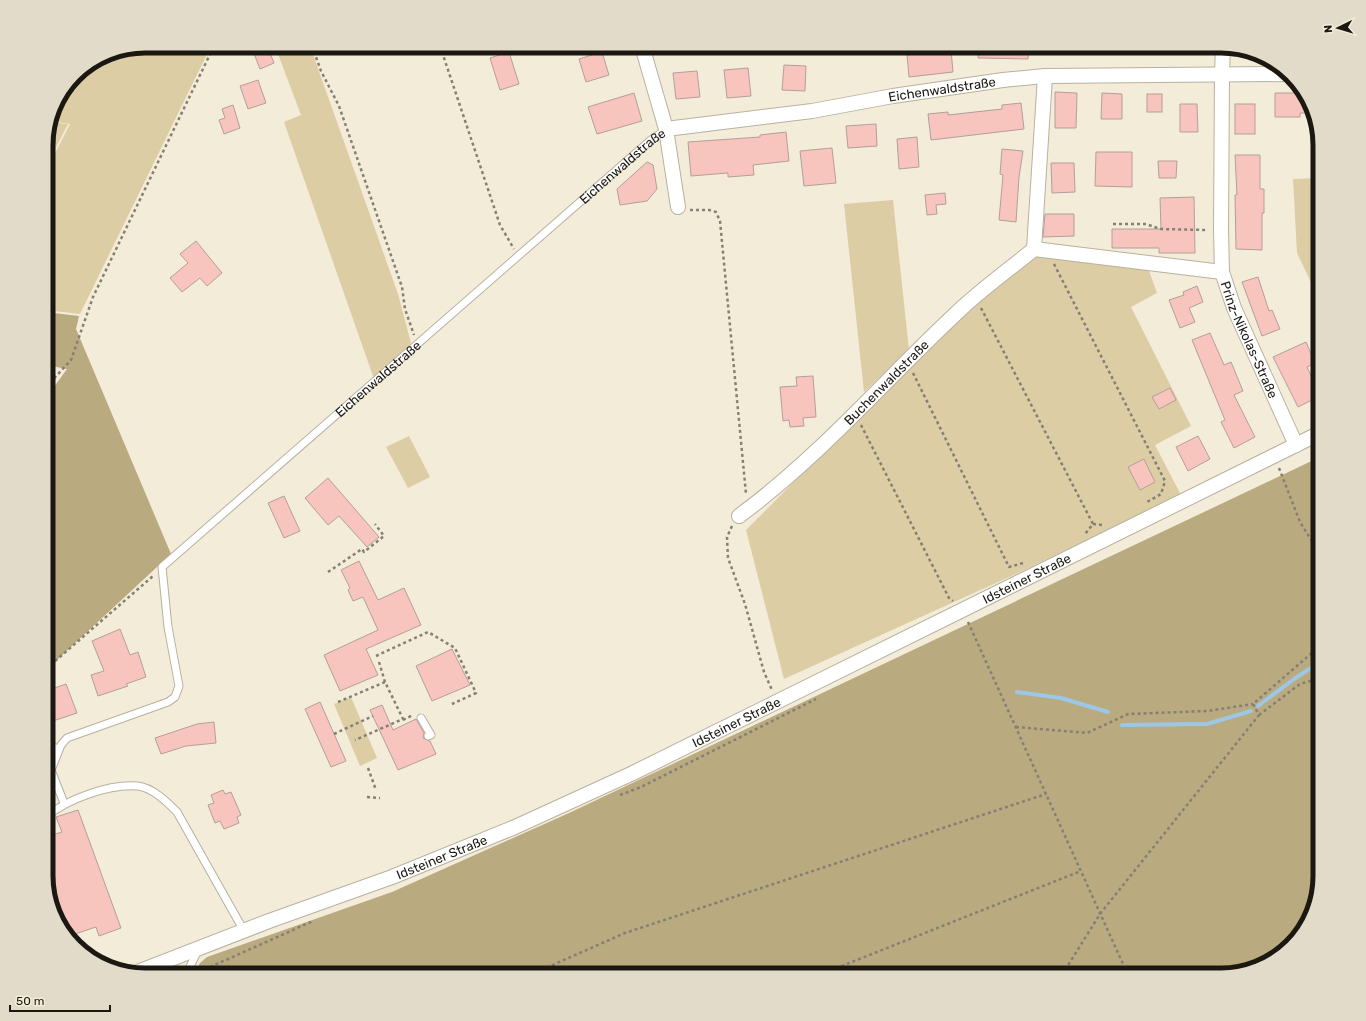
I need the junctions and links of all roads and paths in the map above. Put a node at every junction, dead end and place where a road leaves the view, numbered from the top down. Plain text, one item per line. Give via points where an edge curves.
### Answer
1 (211, 53) edge
2 (315, 53) edge
3 (442, 53) edge
4 (644, 53) edge
5 (1223, 53) edge
6 (1222, 74) junction
7 (1279, 74) edge
8 (1045, 76) junction
9 (666, 130) junction
10 (678, 207) joint
11 (1113, 224) dead end
12 (1221, 230) junction
13 (1041, 250) junction
14 (518, 256) junction
15 (1222, 272) junction
16 (975, 297) junction
17 (417, 345) junction
18 (908, 362) junction
19 (53, 379) edge
20 (855, 415) junction
21 (1313, 436) edge
22 (1296, 445) junction
23 (1275, 456) junction
24 (1141, 506) dead end
25 (739, 516) junction
26 (375, 524) dead end
27 (1093, 524) junction
28 (1108, 526) dead end
29 (1081, 538) dead end
30 (1313, 543) edge
31 (1030, 562) dead end
32 (162, 568) junction
33 (328, 572) dead end
34 (949, 598) dead end
35 (964, 611) junction
36 (1313, 652) edge
37 (376, 656) dead end
38 (379, 662) dead end
39 (53, 663) edge
40 (1313, 680) edge
41 (385, 682) junction
42 (338, 702) dead end
43 (777, 702) junction
44 (452, 704) dead end
45 (1253, 704) junction
46 (1259, 715) junction
47 (373, 716) dead end
48 (421, 718) dead end
49 (1016, 727) junction
50 (334, 734) dead end
51 (428, 736) dead end
52 (355, 740) dead end
53 (53, 747) edge
54 (59, 749) junction
55 (53, 765) edge
56 (368, 768) dead end
57 (53, 775) edge
58 (376, 790) dead end
59 (1046, 794) junction
60 (368, 797) dead end
61 (380, 798) dead end
62 (64, 803) junction
63 (53, 812) edge
64 (1081, 871) junction
65 (1100, 914) junction
66 (244, 931) junction
67 (198, 949) junction
68 (148, 968) edge
69 (189, 968) edge
70 (546, 968) edge
71 (837, 968) edge
72 (1066, 968) edge
73 (1125, 968) edge

1 - 19 path via 93,298 71,360
2 - 17 path via 339,106 402,286 405,309
3 - 14 path via 500,225
4 - 9 street
5 - 6 street, Prinz-Nikolas-Straße
6 - 7 street, Eichenwaldstraße
6 - 8 street, Eichenwaldstraße
6 - 12 street, Prinz-Nikolas-Straße
8 - 9 street, Eichenwaldstraße
8 - 13 street
9 - 10 street
9 - 14 lane, Eichenwaldstraße via 651,140
10 - 25 path via 680,211 698,209 716,212 720,221 746,493
11 - 12 path via 1146,224 1160,229
12 - 15 street, Prinz-Nikolas-Straße
13 - 15 street
13 - 16 street, Buchenwaldstraße
13 - 24 path via 1165,481 1161,494
14 - 17 lane, Eichenwaldstraße
15 - 22 street, Prinz-Nikolas-Straße via 1234,308
16 - 18 street, Buchenwaldstraße
16 - 27 path
17 - 32 lane, Eichenwaldstraße
18 - 20 street, Buchenwaldstraße
18 - 31 path via 1009,567
20 - 25 street, Buchenwaldstraße via 773,491
20 - 34 path
21 - 22 street, Idsteiner Straße
22 - 23 street, Idsteiner Straße
23 - 30 path via 1300,522
23 - 35 street, Idsteiner Straße
25 - 43 path via 727,537 728,558 764,672
26 - 33 path via 384,536 364,552 362,549
27 - 28 path
27 - 29 path
32 - 39 path
32 - 54 lane via 168,627 179,686 175,697 168,702 67,738
35 - 43 street, Idsteiner Straße
35 - 49 path
36 - 45 path
37 - 44 path via 428,632 455,648 476,693
38 - 41 path
40 - 46 path via 1300,684
41 - 42 path
41 - 52 path via 403,719
43 - 66 street, Idsteiner Straße via 633,773 515,827 392,877
45 - 46 path
45 - 49 path via 1207,711 1128,714 1087,733
46 - 65 path
47 - 50 path
48 - 51 lane via 431,735
49 - 59 path
53 - 54 lane
54 - 55 lane
56 - 58 path
57 - 62 lane
59 - 64 path
59 - 70 path via 625,933
60 - 61 path
62 - 63 lane
62 - 66 lane via 112,787 138,786 162,797 177,812
64 - 65 path
64 - 71 path
65 - 72 path
65 - 73 path
66 - 67 street, Idsteiner Straße
67 - 68 street, Idsteiner Straße
67 - 69 lane

